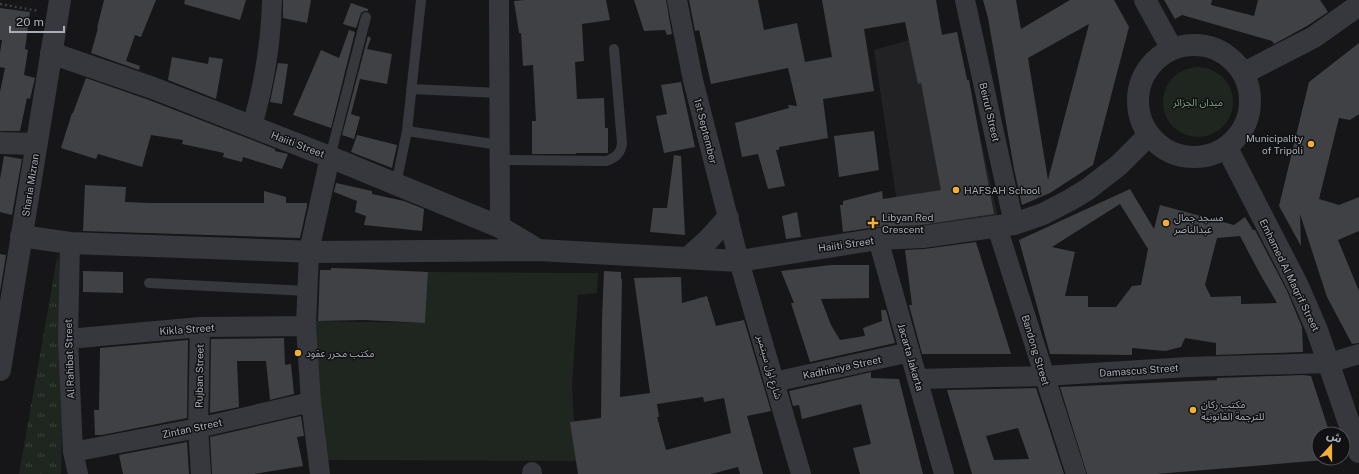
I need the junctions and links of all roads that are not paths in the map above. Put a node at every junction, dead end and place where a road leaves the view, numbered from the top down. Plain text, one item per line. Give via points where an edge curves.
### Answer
1 (272, 0) edge
2 (421, 0) edge
3 (499, 0) edge
4 (677, 0) edge
5 (965, 0) edge
6 (1145, 0) edge
7 (1356, 0) edge
8 (1359, 5) edge
9 (59, 7) edge
10 (366, 17) dead end
11 (614, 49) dead end
12 (1172, 49) junction
13 (51, 53) junction
14 (1244, 73) junction
15 (411, 89) junction
16 (499, 93) junction
17 (252, 126) junction
18 (407, 131) junction
19 (1149, 135) junction
20 (0, 144) edge
21 (36, 144) junction
22 (1226, 148) junction
23 (500, 153) junction
24 (330, 157) junction
25 (396, 184) junction
26 (728, 218) junction
27 (1006, 225) junction
28 (500, 227) junction
29 (21, 236) junction
30 (878, 239) junction
31 (70, 243) junction
32 (538, 250) junction
33 (309, 251) junction
34 (688, 258) junction
35 (739, 260) junction
36 (149, 283) dead end
37 (307, 291) junction
38 (306, 326) junction
39 (200, 327) junction
40 (68, 339) junction
41 (910, 352) junction
42 (1359, 354) edge
43 (1329, 363) junction
44 (0, 370) edge
45 (1044, 376) junction
46 (917, 379) junction
47 (774, 382) junction
48 (311, 402) junction
49 (198, 428) junction
50 (73, 452) junction
51 (1359, 452) edge
52 (78, 474) edge
53 (200, 474) edge
54 (320, 474) edge
55 (801, 474) edge
56 (944, 474) edge
57 (1076, 474) edge

1 - 17 street via 266,72
2 - 15 lane
3 - 16 street
4 - 26 street, 1st September via 693,80
5 - 27 street, Beirut Street
6 - 12 street
7 - 8 street
8 - 14 street via 1314,37
9 - 13 street, Sharia Mizran
10 - 24 lane
11 - 23 lane via 622,143 618,155 606,161
12 - 14 street via 1197,44 1211,47 1224,52
12 - 19 street via 1156,60 1145,73 1139,88 1138,105 1141,121
13 - 17 street, Haiiti Street
13 - 21 street, Sharia Mizran
14 - 22 street via 1250,88 1252,105 1248,122 1239,136
15 - 16 lane
15 - 18 lane
16 - 23 street
17 - 24 street, Haiiti Street
18 - 23 lane
18 - 25 lane
19 - 22 street via 1162,148 1177,155 1194,158 1211,155
19 - 27 street, Haiiti Street via 1119,165 1088,189 1043,214
20 - 21 street
21 - 29 street, Sharia Mizran
22 - 43 street, Emhamed Al Maqrif Street via 1298,286
23 - 28 street
24 - 25 street, Haiiti Street
24 - 33 street
25 - 28 street, Haiiti Street
26 - 34 street
26 - 35 street, 1st September
27 - 30 street, Haiiti Street via 922,237
27 - 45 street, Bandong Street
28 - 32 street, Haiiti Street
29 - 31 street, Haiiti Street
29 - 44 street, Sharia Mizran
30 - 35 street, Haiiti Street
30 - 41 street, Jacarta Jakarta
31 - 33 street, Haiiti Street
31 - 40 street, Al Rahibat Street
32 - 33 street, Haiiti Street
32 - 34 street, Haiiti Street
33 - 37 street
34 - 35 street, Haiiti Street
35 - 47 street, شارع اول سبتمبر
36 - 37 lane
37 - 38 street
38 - 39 street, Kikla Street
38 - 48 street
39 - 40 street, Kikla Street
39 - 49 street, Rujban Street
40 - 50 street, Al Rahibat Street
41 - 46 street, Jacarta Jakarta
41 - 47 street, Kadhimiya Street
42 - 43 street, Damascus Street
43 - 45 street, Damascus Street via 1188,367
43 - 51 street, Emhamed Al Maqrif Street
45 - 46 street, Damascus Street
45 - 57 street, Bandong Street
46 - 56 street, Jacarta Jakarta
47 - 55 street, شارع اول سبتمبر
48 - 49 street, Zintan Street
48 - 54 street
49 - 50 street, Zintan Street
49 - 53 street, Rujban Street
50 - 52 street, Al Rahibat Street

